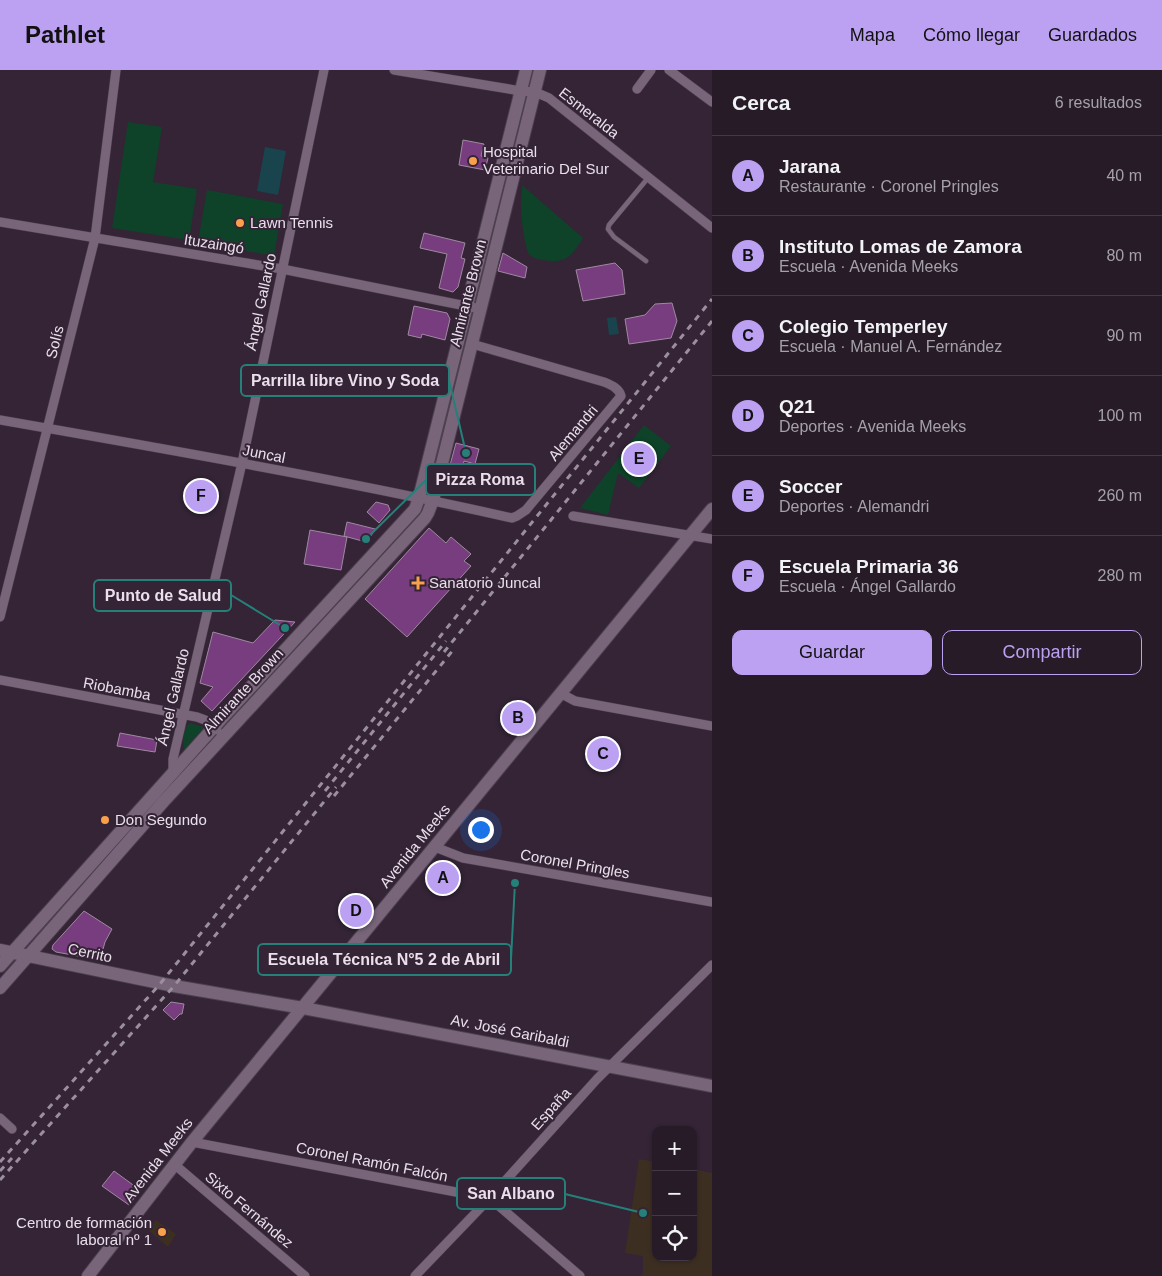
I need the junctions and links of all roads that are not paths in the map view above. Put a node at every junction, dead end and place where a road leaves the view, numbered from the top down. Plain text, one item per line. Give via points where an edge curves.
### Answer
1 (116, 70) edge
2 (324, 70) edge
3 (394, 70) edge
4 (526, 70) edge
5 (540, 70) edge
6 (651, 70) edge
7 (669, 70) edge
8 (637, 89) dead end
9 (521, 91) junction
10 (535, 92) junction
11 (712, 102) edge
12 (648, 178) junction
13 (0, 222) edge
14 (712, 228) edge
15 (95, 238) junction
16 (646, 261) dead end
17 (282, 269) junction
18 (466, 306) junction
19 (481, 309) junction
20 (472, 344) junction
21 (0, 420) edge
22 (48, 428) junction
23 (242, 463) junction
24 (419, 498) junction
25 (433, 500) junction
26 (712, 509) edge
27 (522, 514) joint
28 (573, 516) dead end
29 (690, 536) junction
30 (712, 539) edge
31 (0, 617) edge
32 (0, 680) edge
33 (560, 693) junction
34 (183, 715) junction
35 (712, 726) edge
36 (218, 732) junction
37 (173, 773) junction
38 (435, 847) junction
39 (712, 902) edge
40 (6, 952) edge
41 (28, 956) junction
42 (712, 965) edge
43 (0, 966) edge
44 (0, 988) edge
45 (303, 1008) junction
46 (609, 1066) junction
47 (712, 1086) edge
48 (0, 1118) edge
49 (12, 1129) dead end
50 (192, 1142) junction
51 (174, 1164) junction
52 (488, 1200) junction
53 (93, 1274) edge
54 (305, 1276) edge
55 (415, 1276) edge
56 (580, 1276) edge

1 - 15 street, Solís
2 - 17 street, Ángel Gallardo
3 - 9 street, Esmeralda
4 - 9 main road, Almirante Brown
5 - 10 main road, Almirante Brown
6 - 8 street
7 - 11 street
9 - 10 street, Esmeralda
9 - 18 main road, Almirante Brown
10 - 12 street, Esmeralda via 549,98
10 - 19 main road, Almirante Brown
12 - 14 street, Esmeralda
12 - 16 lane via 608,229
13 - 15 street, Ituzaingó
15 - 17 street, Ituzaingó
15 - 22 street, Solís
17 - 18 street, Ituzaingó
17 - 23 street, Ángel Gallardo
18 - 19 street, Ituzaingó
18 - 24 main road, Almirante Brown
19 - 20 main road, Almirante Brown
20 - 25 main road, Almirante Brown
20 - 27 street, Alemandri via 604,382 620,391 619,399
21 - 22 street, Juncal
22 - 23 street, Juncal
22 - 31 street, Solís
23 - 24 street, Juncal
23 - 34 street, Ángel Gallardo
24 - 25 street, Juncal
24 - 36 main road, Almirante Brown via 410,515
25 - 27 street, Juncal via 512,518
25 - 36 main road, Almirante Brown via 425,518
26 - 29 main road, Avenida Meeks
28 - 29 street
29 - 30 street
29 - 33 main road, Avenida Meeks
32 - 34 street, Riobamba
33 - 35 street via 576,701
33 - 38 main road, Avenida Meeks
34 - 36 street, Riobamba via 205,720
34 - 37 street, Ángel Gallardo via 173,758
36 - 37 main road, Almirante Brown
36 - 41 main road, Almirante Brown via 164,801
37 - 40 main road, Almirante Brown
38 - 39 street, Coronel Pringles via 463,858
38 - 45 main road, Avenida Meeks
40 - 41 main road, Cerrito
40 - 43 main road, Almirante Brown
41 - 44 main road, Almirante Brown
41 - 45 main road, Cerrito
42 - 46 street, España
45 - 46 main road, Av. José Garibaldi
45 - 50 main road, Avenida Meeks
46 - 47 main road, Av. José Garibaldi
46 - 52 street, España
48 - 49 street
50 - 51 main road, Avenida Meeks
50 - 52 street, Coronel Ramón Falcón
51 - 53 main road, Avenida Meeks
51 - 54 street, Sixto Fernández
52 - 55 street, España
52 - 56 street, Coronel Ramón Falcón

